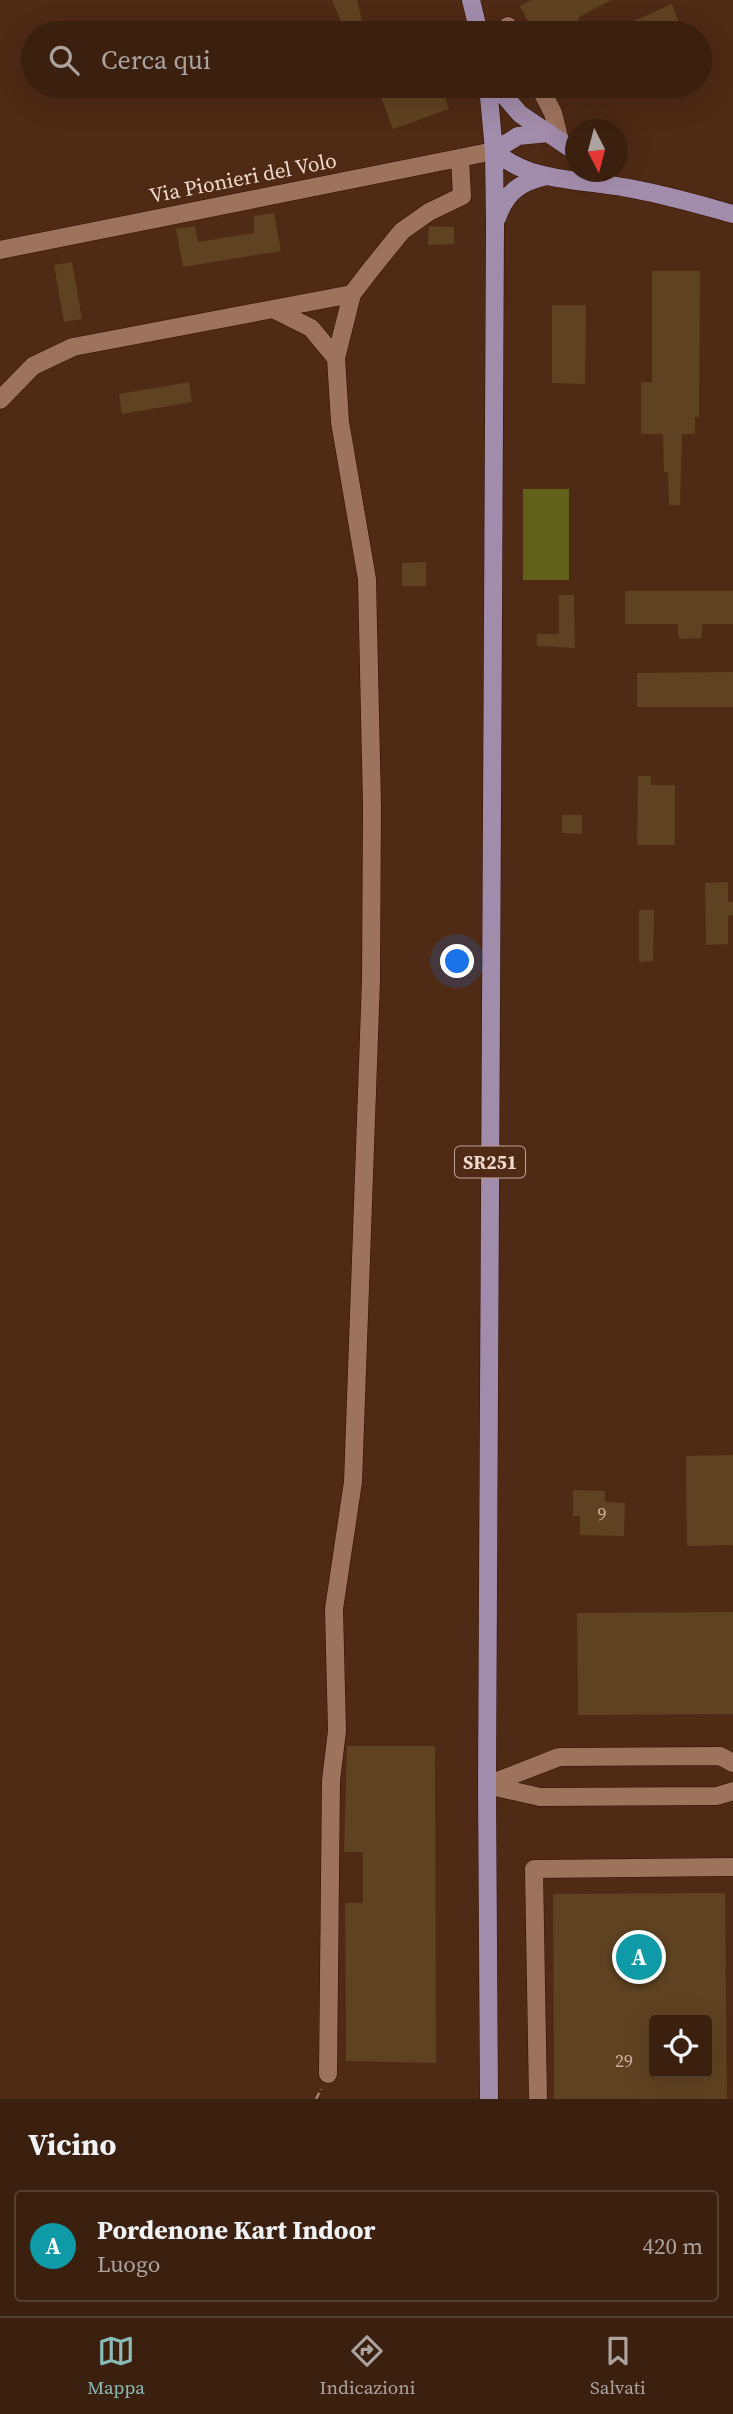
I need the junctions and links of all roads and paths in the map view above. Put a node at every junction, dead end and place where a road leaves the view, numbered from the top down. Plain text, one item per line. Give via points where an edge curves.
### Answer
1 (471, 0) edge
2 (476, 21) edge
3 (489, 98) edge
4 (506, 98) edge
5 (545, 98) edge
6 (555, 137) junction
7 (565, 144) edge
8 (494, 151) junction
9 (460, 158) junction
10 (548, 176) junction
11 (616, 182) edge
12 (623, 187) junction
13 (733, 214) edge
14 (495, 225) junction
15 (0, 250) edge
16 (352, 294) junction
17 (275, 310) junction
18 (337, 358) junction
19 (0, 400) edge
20 (733, 1763) edge
21 (487, 1785) junction
22 (725, 1794) edge
23 (733, 1809) edge
24 (733, 1867) edge
25 (328, 2074) dead end
26 (489, 2099) edge
27 (538, 2099) edge

1 - 2 main road
3 - 8 main road, SR251
4 - 6 main road via 520,114
5 - 6 street via 553,113
6 - 7 main road
6 - 8 main road via 518,136
8 - 9 street, Via Pionieri del Volo
8 - 10 main road via 509,163
8 - 14 main road, SR251
9 - 15 street, Via Pionieri del Volo
9 - 16 street via 462,196 402,231
10 - 12 main road
10 - 14 main road via 510,191
11 - 12 main road
12 - 13 main road
14 - 21 main road, SR251
16 - 17 street
16 - 18 street
17 - 18 street via 311,328
17 - 19 street via 73,347 33,366
18 - 25 street via 340,422 367,579 372,953 353,1482 334,1609 337,1731 331,1780
20 - 21 street via 719,1756 559,1757
21 - 22 street via 540,1797
21 - 26 main road, SR251
22 - 23 street
24 - 27 street via 534,1869

